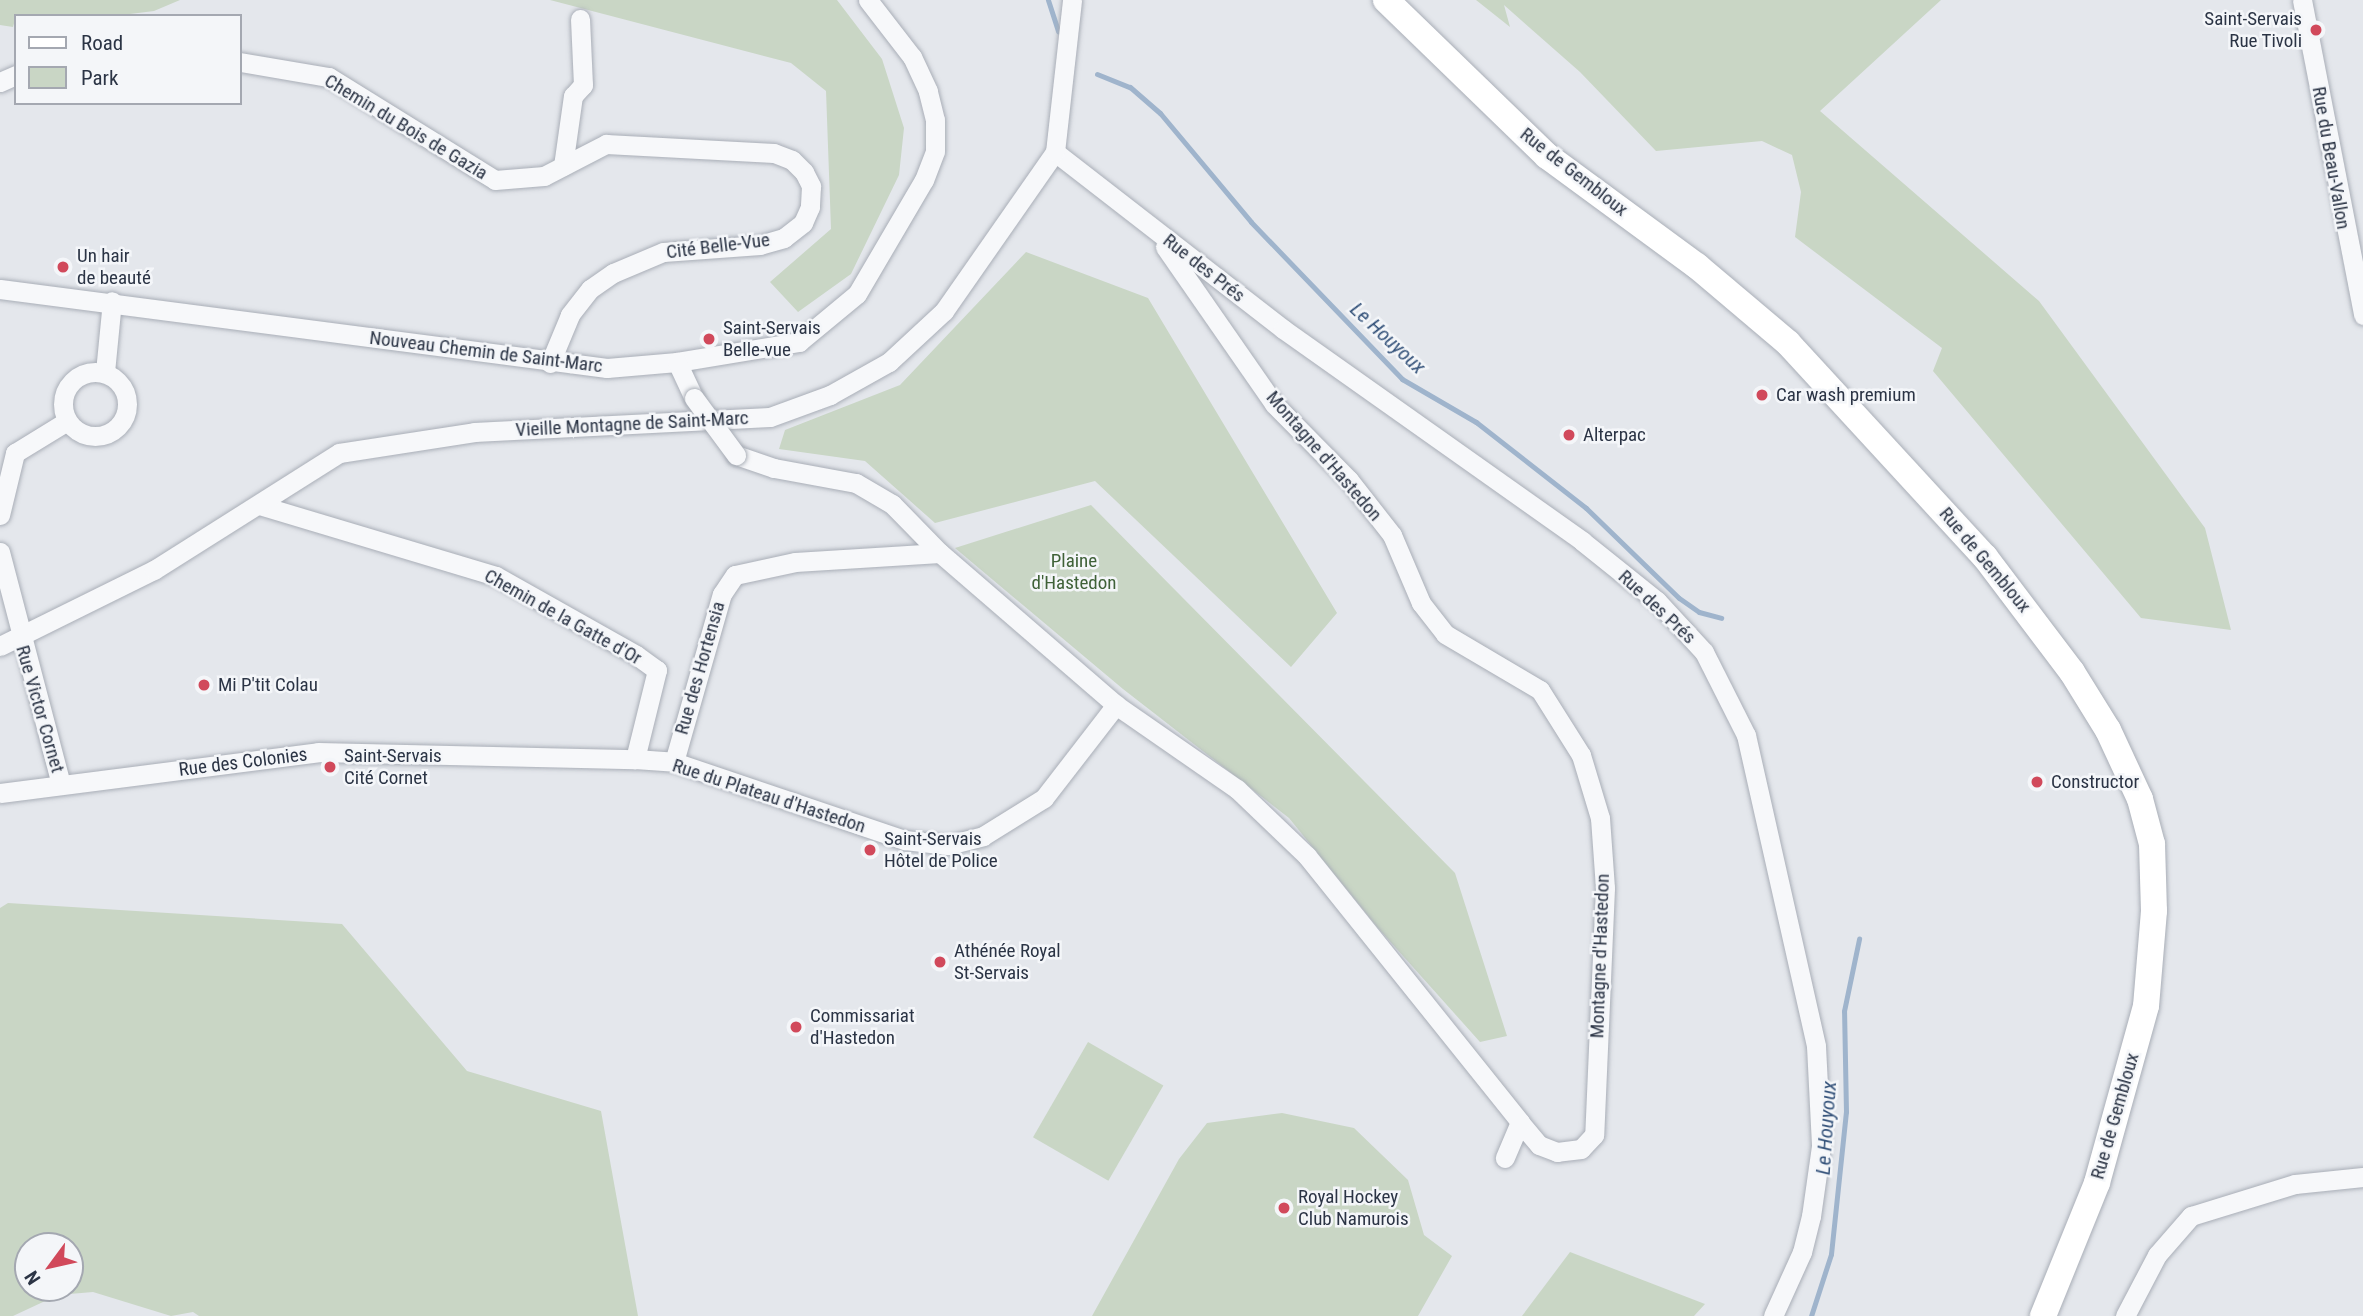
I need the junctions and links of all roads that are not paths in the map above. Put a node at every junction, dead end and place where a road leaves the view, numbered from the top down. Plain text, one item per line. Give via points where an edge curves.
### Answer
1 (868, 0) edge
2 (1386, 0) edge
3 (2302, 0) edge
4 (1072, 3) edge
5 (580, 19) dead end
6 (242, 62) edge
7 (1055, 152) junction
8 (774, 153) joint
9 (562, 166) junction
10 (1140, 218) junction
11 (5, 294) edge
12 (112, 301) junction
13 (2363, 315) edge
14 (677, 362) junction
15 (550, 363) junction
16 (105, 372) junction
17 (67, 421) junction
18 (259, 505) junction
19 (0, 515) edge
20 (0, 552) edge
21 (940, 554) junction
22 (20, 639) junction
23 (0, 646) edge
24 (1116, 705) junction
25 (635, 759) junction
26 (665, 761) junction
27 (61, 784) junction
28 (0, 793) edge
29 (1520, 1122) junction
30 (1505, 1157) dead end
31 (2363, 1177) edge
32 (1773, 1316) edge
33 (2043, 1316) edge
34 (2125, 1316) edge

1 - 14 street, Nouveau Chemin de Saint-Marc via 912,57 928,91 935,120 935,151 924,180 857,294 813,333 785,346
2 - 33 main road, Rue de Gembloux via 1547,156 1689,260 1788,343 1986,557 2072,672 2108,730 2140,799 2152,844 2154,911 2146,1006 2097,1183
3 - 13 street, Rue du Beau-Vallon
4 - 7 street, Vieille Montagne de Saint-Marc
5 - 9 street via 583,85 573,96
6 - 9 street, Chemin du Bois de Gazia via 329,77 495,180 534,178
7 - 10 street, Rue des Prés
7 - 18 street, Vieille Montagne de Saint-Marc via 944,312 889,362 830,395 770,418 474,432 339,453
8 - 9 street, Chemin du Bois de Gazia via 606,144
8 - 15 street, Cité Belle-Vue via 792,160 811,186 803,223 784,237 760,245 663,252 613,273 590,289 570,315
10 - 29 street, Montagne d'Hastedon via 1206,300 1274,404 1349,480 1392,535 1421,603 1445,634 1539,690 1581,755 1600,818 1605,888 1594,1135 1581,1149 1556,1152 1539,1145
10 - 32 street, Rue des Prés via 1283,329 1593,549 1681,624 1727,690 1749,749 1816,1046 1822,1106 1811,1216 1802,1252
11 - 12 street, Nouveau Chemin de Saint-Marc
12 - 15 street, Nouveau Chemin de Saint-Marc
12 - 16 street
14 - 15 street, Nouveau Chemin de Saint-Marc via 607,368
14 - 21 street, Montagne d'Hastedon, bridge via 694,398 736,455 774,468 856,483 892,504
16 - 17 street via 84,373 67,386 62,400
16 - 17 street via 126,392 123,421 99,436 85,435
17 - 19 street via 15,453
18 - 22 street, Vieille Montagne de Saint-Marc via 154,570
18 - 25 street, Chemin de la Gatte d'Or via 496,576 636,655 656,670
20 - 22 street, Rue Victor Cornet
21 - 24 street, Montagne d'Hastedon
21 - 26 street, Rue des Hortensia via 795,562 735,575 718,606
22 - 23 street, Vieille Montagne de Saint-Marc
22 - 27 street, Rue Victor Cornet
24 - 26 street, Rue du Plateau d'Hastedon via 1044,798 983,836 948,845 905,840
24 - 29 street, Montagne d'Hastedon via 1237,789 1307,856
25 - 26 street, Rue des Colonies
25 - 27 street, Rue des Colonies via 318,752
27 - 28 street, Rue des Colonies
29 - 30 street
31 - 34 street via 2295,1184 2191,1216 2164,1244

